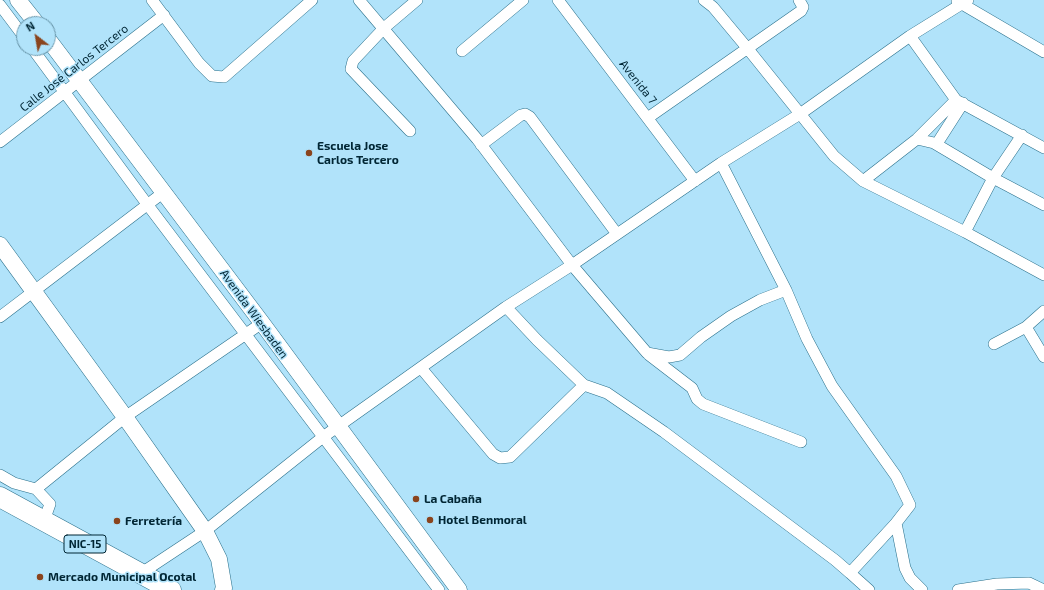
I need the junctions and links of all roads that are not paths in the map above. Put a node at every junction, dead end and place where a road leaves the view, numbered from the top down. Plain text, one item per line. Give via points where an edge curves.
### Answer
1 (18, 0) edge
2 (152, 0) edge
3 (312, 0) edge
4 (359, 0) edge
5 (418, 0) edge
6 (523, 0) edge
7 (558, 0) edge
8 (704, 0) edge
9 (799, 0) edge
10 (961, 1) edge
11 (0, 5) edge
12 (164, 15) junction
13 (31, 16) edge
14 (16, 26) edge
15 (384, 28) junction
16 (910, 36) junction
17 (56, 49) edge
18 (748, 49) junction
19 (462, 51) dead end
20 (1044, 52) edge
21 (38, 56) edge
22 (80, 80) junction
23 (65, 92) junction
24 (960, 101) junction
25 (800, 114) junction
26 (649, 118) junction
27 (410, 131) dead end
28 (1022, 135) junction
29 (917, 139) junction
30 (0, 142) edge
31 (934, 143) junction
32 (481, 145) junction
33 (1044, 148) edge
34 (720, 163) junction
35 (993, 178) junction
36 (695, 181) junction
37 (863, 181) junction
38 (164, 192) junction
39 (147, 204) junction
40 (1044, 205) edge
41 (965, 232) junction
42 (617, 234) junction
43 (0, 244) edge
44 (572, 265) junction
45 (1044, 275) edge
46 (786, 290) junction
47 (33, 291) junction
48 (506, 307) junction
49 (1044, 311) edge
50 (0, 317) edge
51 (262, 323) junction
52 (1026, 327) junction
53 (246, 334) junction
54 (994, 344) dead end
55 (647, 353) junction
56 (1044, 357) edge
57 (421, 368) junction
58 (584, 385) junction
59 (125, 417) junction
60 (337, 427) junction
61 (323, 437) junction
62 (801, 442) dead end
63 (0, 475) edge
64 (36, 489) junction
65 (0, 497) edge
66 (44, 521) junction
67 (896, 523) junction
68 (205, 531) junction
69 (850, 573) junction
70 (140, 574) junction
71 (171, 590) edge
72 (223, 590) edge
73 (439, 590) edge
74 (459, 590) edge
75 (869, 590) edge
76 (922, 590) edge
77 (958, 590) edge
78 (1044, 590) edge

1 - 13 street
2 - 12 street
3 - 12 street via 224,77 212,76 199,63
4 - 15 street
5 - 15 street
6 - 19 street
7 - 26 street, Avenida 7
8 - 18 street via 714,7
9 - 18 street via 803,7 801,11
10 - 16 street
10 - 20 street
11 - 14 street
12 - 22 street, Calle José Carlos Tercero
15 - 27 street via 353,61 351,69
15 - 32 street
16 - 24 street
16 - 25 street
17 - 22 street, Avenida Wiesbaden
18 - 25 street
18 - 26 street
21 - 23 street, Avenida Wiesbaden
22 - 23 street, Calle José Carlos Tercero
22 - 38 street, Avenida Wiesbaden
23 - 30 street, Calle José Carlos Tercero
23 - 39 street, Avenida Wiesbaden
24 - 28 street
24 - 29 street
24 - 31 street via 938,142
25 - 34 street
25 - 37 street via 834,156
26 - 36 street, Avenida 7
28 - 33 street
28 - 35 street
29 - 31 street
29 - 37 street
31 - 35 street
32 - 42 street via 521,115 530,117
32 - 44 street
34 - 36 street
34 - 46 street
35 - 40 street
35 - 41 street
36 - 42 street
37 - 41 street
38 - 39 street
38 - 51 street, Avenida Wiesbaden
39 - 47 street
39 - 53 street, Avenida Wiesbaden
41 - 45 street
42 - 44 street
43 - 47 street
44 - 48 street
44 - 55 street
46 - 55 street via 760,300 731,316 680,355 669,357
46 - 67 street via 807,339 832,386 896,476 910,505
47 - 50 street
47 - 59 street
48 - 57 street
48 - 58 street
49 - 52 street
51 - 53 street
51 - 60 street, Avenida Wiesbaden
52 - 54 street
52 - 56 street
53 - 59 street
53 - 61 street, Avenida Wiesbaden
55 - 62 street via 692,388 696,399 703,404
57 - 58 street via 493,454 500,458 510,457
57 - 60 street
58 - 69 street via 607,393 664,432
59 - 64 street
59 - 68 street
60 - 61 street
60 - 74 street, Avenida Wiesbaden
61 - 68 street
61 - 73 street, Avenida Wiesbaden
63 - 64 street via 14,483
64 - 66 street via 50,504
65 - 66 highway, NIC-15 / NIC-15
66 - 70 highway, NIC-15 / NIC-15
67 - 69 street
67 - 76 street via 905,568 910,578
68 - 70 street
68 - 72 street via 219,559
69 - 75 street
70 - 71 highway, NIC-15 / NIC-15
77 - 78 street via 997,584 1029,583

